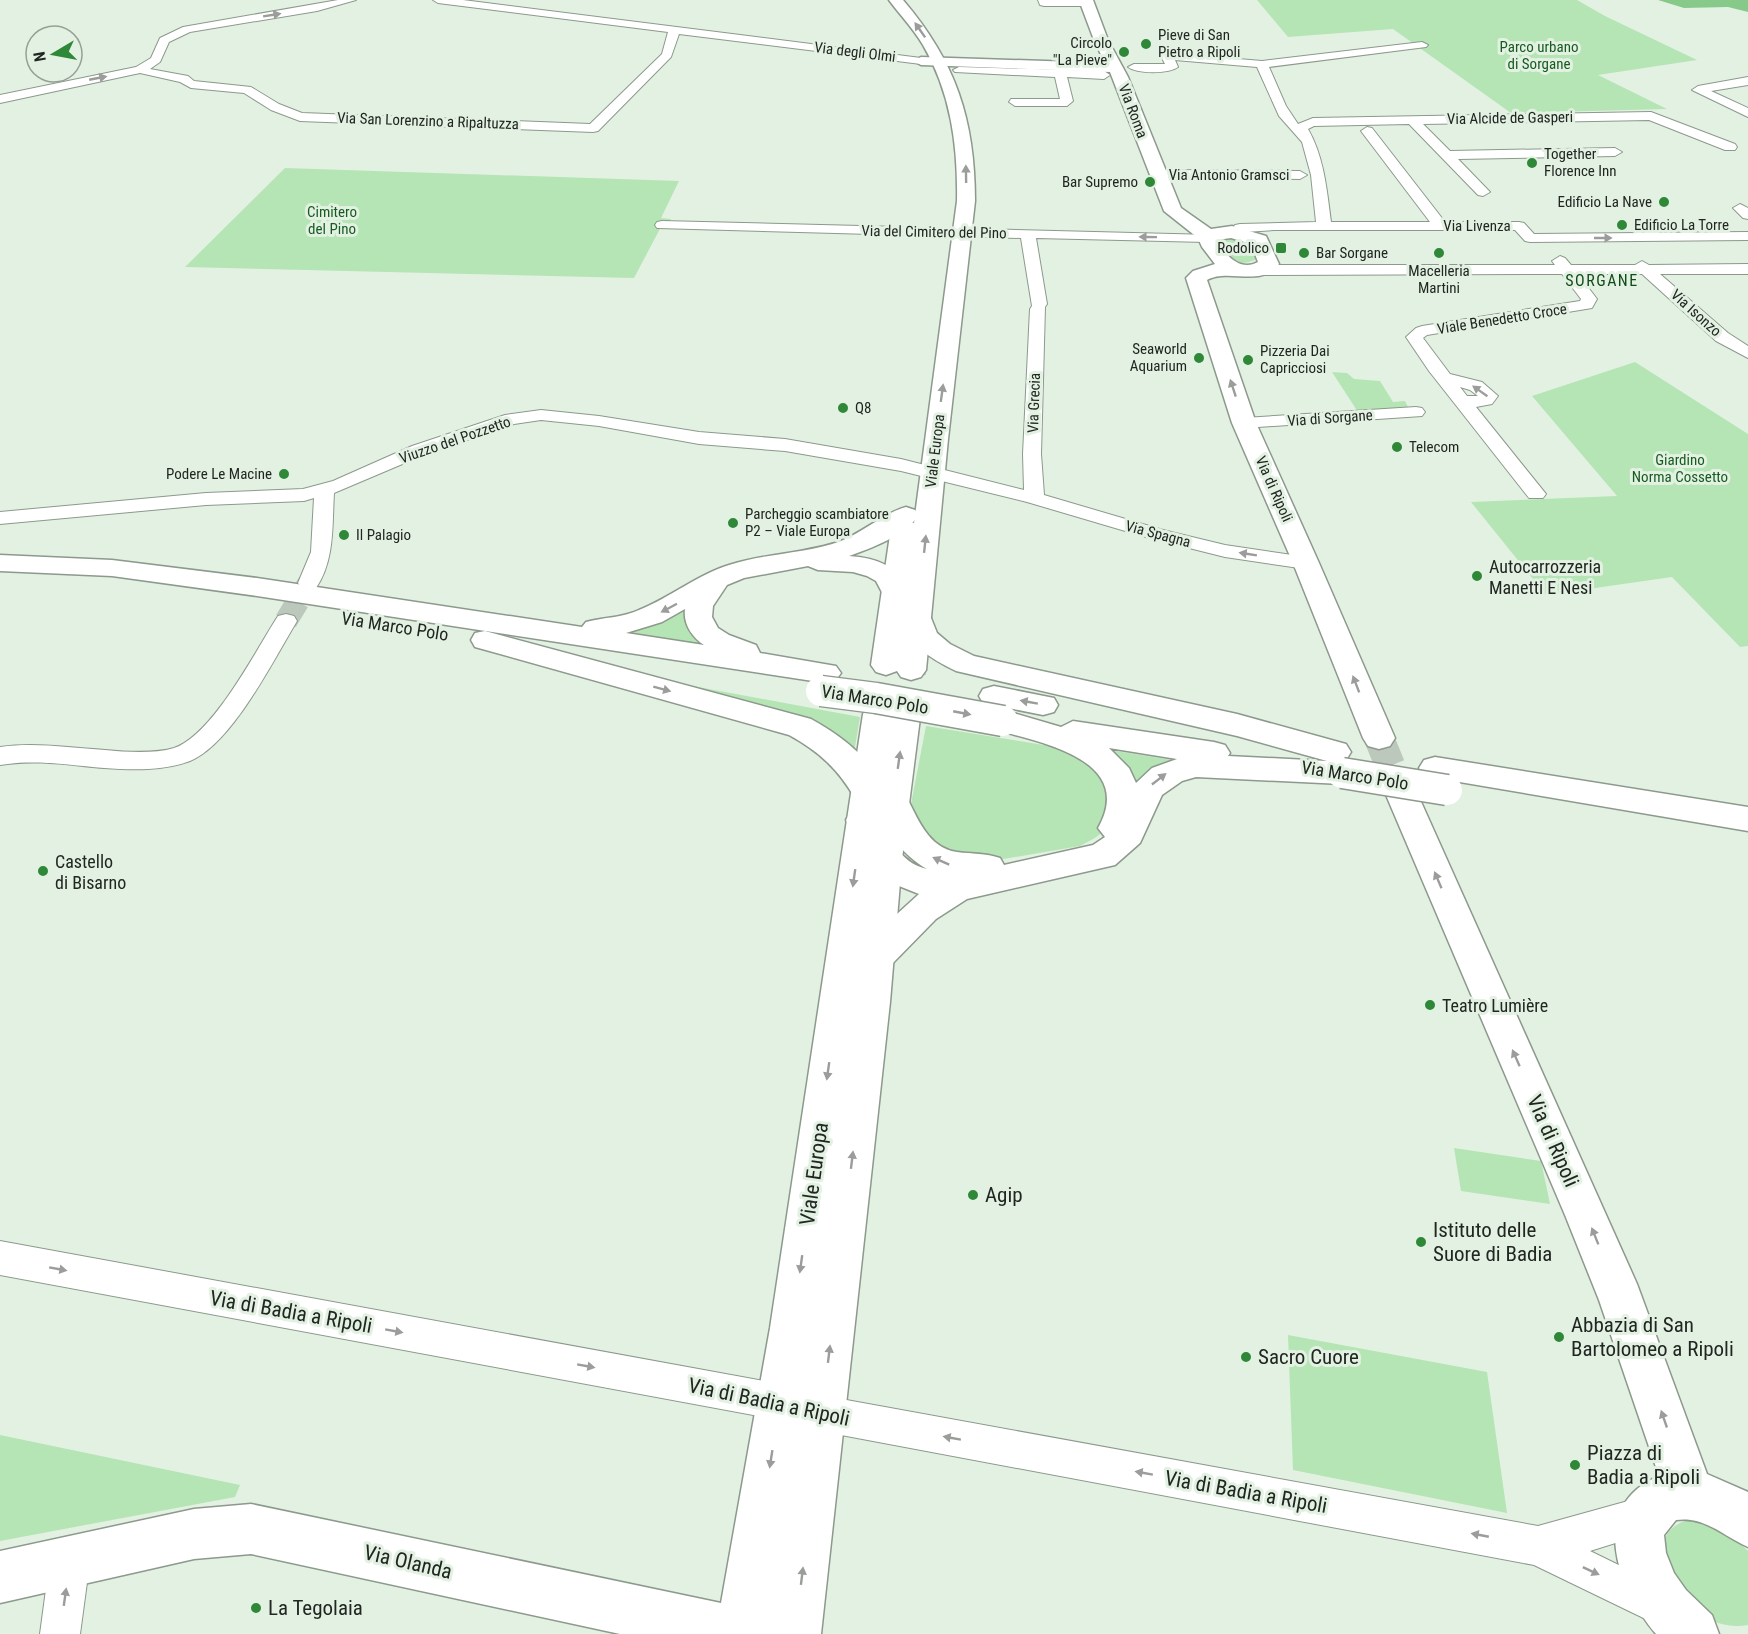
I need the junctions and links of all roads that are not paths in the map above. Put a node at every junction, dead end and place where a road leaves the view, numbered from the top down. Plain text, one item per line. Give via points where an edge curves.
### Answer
1 (351, 0) edge
2 (438, 0) edge
3 (896, 0) edge
4 (1087, 2) edge
5 (1044, 6) edge
6 (677, 29) junction
7 (908, 40) dead end
8 (1422, 45) dead end
9 (1364, 52) junction
10 (921, 61) junction
11 (941, 62) junction
12 (1386, 63) dead end
13 (1262, 64) junction
14 (1134, 67) dead end
15 (1035, 69) junction
16 (141, 70) junction
17 (959, 70) dead end
18 (1110, 71) junction
19 (1060, 74) junction
20 (1748, 81) edge
21 (931, 86) dead end
22 (0, 99) edge
23 (1015, 102) dead end
24 (1748, 113) edge
25 (1413, 121) junction
26 (1367, 131) dead end
27 (1308, 140) junction
28 (1730, 147) dead end
29 (1615, 152) dead end
30 (1446, 155) junction
31 (1158, 174) junction
32 (1300, 175) dead end
33 (1483, 192) dead end
34 (1182, 219) junction
35 (662, 225) dead end
36 (1274, 226) junction
37 (1441, 226) junction
38 (950, 227) junction
39 (1324, 227) junction
40 (1234, 232) junction
41 (1028, 234) junction
42 (1207, 237) junction
43 (1748, 237) edge
44 (1255, 259) junction
45 (1564, 266) junction
46 (1648, 269) junction
47 (1748, 269) edge
48 (1748, 353) edge
49 (1445, 375) junction
50 (1462, 400) junction
51 (1416, 412) dead end
52 (1244, 423) junction
53 (926, 482) junction
54 (324, 491) junction
55 (1536, 494) dead end
56 (1034, 498) junction
57 (906, 515) junction
58 (0, 518) edge
59 (792, 561) junction
60 (0, 562) edge
61 (1306, 563) junction
62 (0, 577) edge
63 (720, 578) junction
64 (309, 583) tunnel mouth
65 (907, 604) junction
66 (286, 621) tunnel mouth
67 (488, 631) junction
68 (898, 668) tunnel mouth
69 (824, 682) junction
70 (998, 709) junction
71 (891, 716) tunnel mouth
72 (1379, 738) tunnel mouth
73 (0, 756) edge
74 (1339, 762) junction
75 (1441, 779) junction
76 (1402, 795) tunnel mouth
77 (874, 805) junction
78 (1748, 819) edge
79 (1748, 838) edge
80 (885, 859) junction
81 (958, 888) junction
82 (876, 956) junction
83 (0, 1258) edge
84 (801, 1407) junction
85 (1690, 1494) junction
86 (1646, 1515) junction
87 (1748, 1521) edge
88 (1538, 1546) junction
89 (70, 1560) junction
90 (0, 1577) edge
91 (1680, 1621) edge
92 (60, 1634) edge
93 (743, 1634) edge
94 (795, 1634) edge

16 -> 1 street via 156,60 164,40 180,31
2 - 6 street, Via degli Olmi
11 -> 3 main road, Viale Europa via 920,27
4 - 5 street
4 - 18 main road, Via Roma
6 - 10 street, Via degli Olmi
6 - 16 street, Via San Lorenzino a Ripaltuzza via 671,36 667,55 593,128 300,117 247,90 191,84
7 - 10 main road
8 - 9 street
9 - 12 street
9 - 13 street
10 - 11 main road, Via degli Olmi
10 - 21 main road
11 - 15 main road, Via degli Olmi
38 -> 11 main road, Viale Europa via 966,192 964,137
13 - 14 street via 1167,56 1172,67
13 - 27 street via 1289,125
15 - 17 street, Via degli Olmi
15 - 18 main road, Via degli Olmi
15 - 19 street, Via degli Olmi
22 -> 16 street
18 - 19 street, Via degli Olmi
18 - 31 main road, Via Roma
19 - 23 street via 1067,101 1064,103
20 - 24 street via 1698,90
25 - 27 street, Via Alcide de Gasperi via 1313,122 1302,126
25 - 28 street, Via Alcide de Gasperi via 1651,116
25 - 30 street
26 - 37 street
27 - 39 street via 1318,175
29 - 30 street
30 - 33 street
31 - 32 street, Via Antonio Gramsci
31 - 34 main road, Via Roma via 1173,211
34 - 40 main road
34 - 42 main road, Via Roma
35 - 38 street, Via del Cimitero del Pino
36 - 39 street, Via Livenza
36 - 40 street, Via Livenza via 1245,227
36 - 44 street via 1258,230
37 - 39 street, Via Livenza
37 -> 43 street, Via Livenza via 1519,226 1530,238
38 - 41 street, Via del Cimitero del Pino
38 - 53 main road, Viale Europa
40 - 42 main road
40 - 44 main road
42 -> 41 street, Via del Cimitero del Pino
41 - 56 street, Via Grecia via 1038,306
42 - 44 main road via 1223,263
44 - 45 street via 1310,270
52 -> 44 main road, Via di Ripoli via 1196,278
45 - 46 street
45 - 49 street, Viale Benedetto Croce via 1589,299 1586,305 1416,335 1415,340
46 - 47 street
46 - 48 street, Via Isonzo via 1722,337
49 - 50 street, Viale Benedetto Croce
50 -> 49 street, Viale Benedetto Croce via 1479,402 1489,396 1476,386
50 - 55 street, Viale Benedetto Croce
51 - 52 street, Via di Sorgane
52 - 61 main road, Via di Ripoli
53 - 54 street, Viuzzo del Pozzetto via 785,445 699,438 541,415 511,419 419,450
53 - 56 street, Via Spagna
53 - 57 main road, Viale Europa
65 -> 53 main road, Viale Europa
54 - 58 street, Viuzzo del Pozzetto
54 - 64 street via 321,552
61 -> 56 street, Via Spagna via 1225,551
57 - 59 main road via 865,541
57 - 65 main road, Viale Europa
59 - 63 main road via 745,568
59 - 65 main road via 884,573
60 - 67 main road, Via Marco Polo via 123,570 257,587
72 -> 61 main road, Via di Ripoli
62 - 67 main road, Via Marco Polo via 164,589
63 -> 67 main road via 657,614 623,626
63 - 69 main road via 697,609 699,621 708,633 734,648
65 - 68 main road, Viale Europa
74 -> 65 main road via 1237,726 966,664 928,642
66 - 73 street via 228,712 186,753 110,759 43,753
67 - 69 main road, Via Marco Polo
67 -> 77 main road via 800,727 839,751 852,765
69 - 70 main road, Via Marco Polo, bridge via 876,698
70 - 74 main road, Via Marco Polo
70 -> 77 main road via 1106,760 1120,781 1125,802 1122,818 1111,834 1081,850 1055,857 965,868 937,860
71 - 77 main road, Viale Europa
74 - 75 main road, Via Marco Polo, bridge
81 -> 74 main road via 1103,856 1130,832 1149,787 1179,768
75 - 78 main road, Via Marco Polo
75 - 79 main road, Via Marco Polo
85 -> 76 main road, Via di Ripoli via 1591,1226
77 - 80 main road via 869,837
77 -> 84 main road, Viale Europa via 793,1328
80 - 81 main road via 896,871 915,880
80 - 82 main road, Viale Europa
81 - 82 main road via 924,909
84 -> 82 main road, Viale Europa
83 -> 84 street, Via di Badia a Ripoli
88 -> 84 street, Via di Badia a Ripoli
84 -> 93 main road, Viale Europa
94 -> 84 main road, Viale Europa
85 - 86 main road via 1666,1497
85 - 87 main road via 1717,1502
86 - 88 street, Via di Badia a Ripoli
86 - 91 main road via 1640,1538 1642,1559 1653,1588
88 -> 91 street, Via di Badia a Ripoli
89 - 90 main road, Via Olanda
92 -> 89 street
89 - 93 main road, Via Olanda via 194,1534 251,1529

